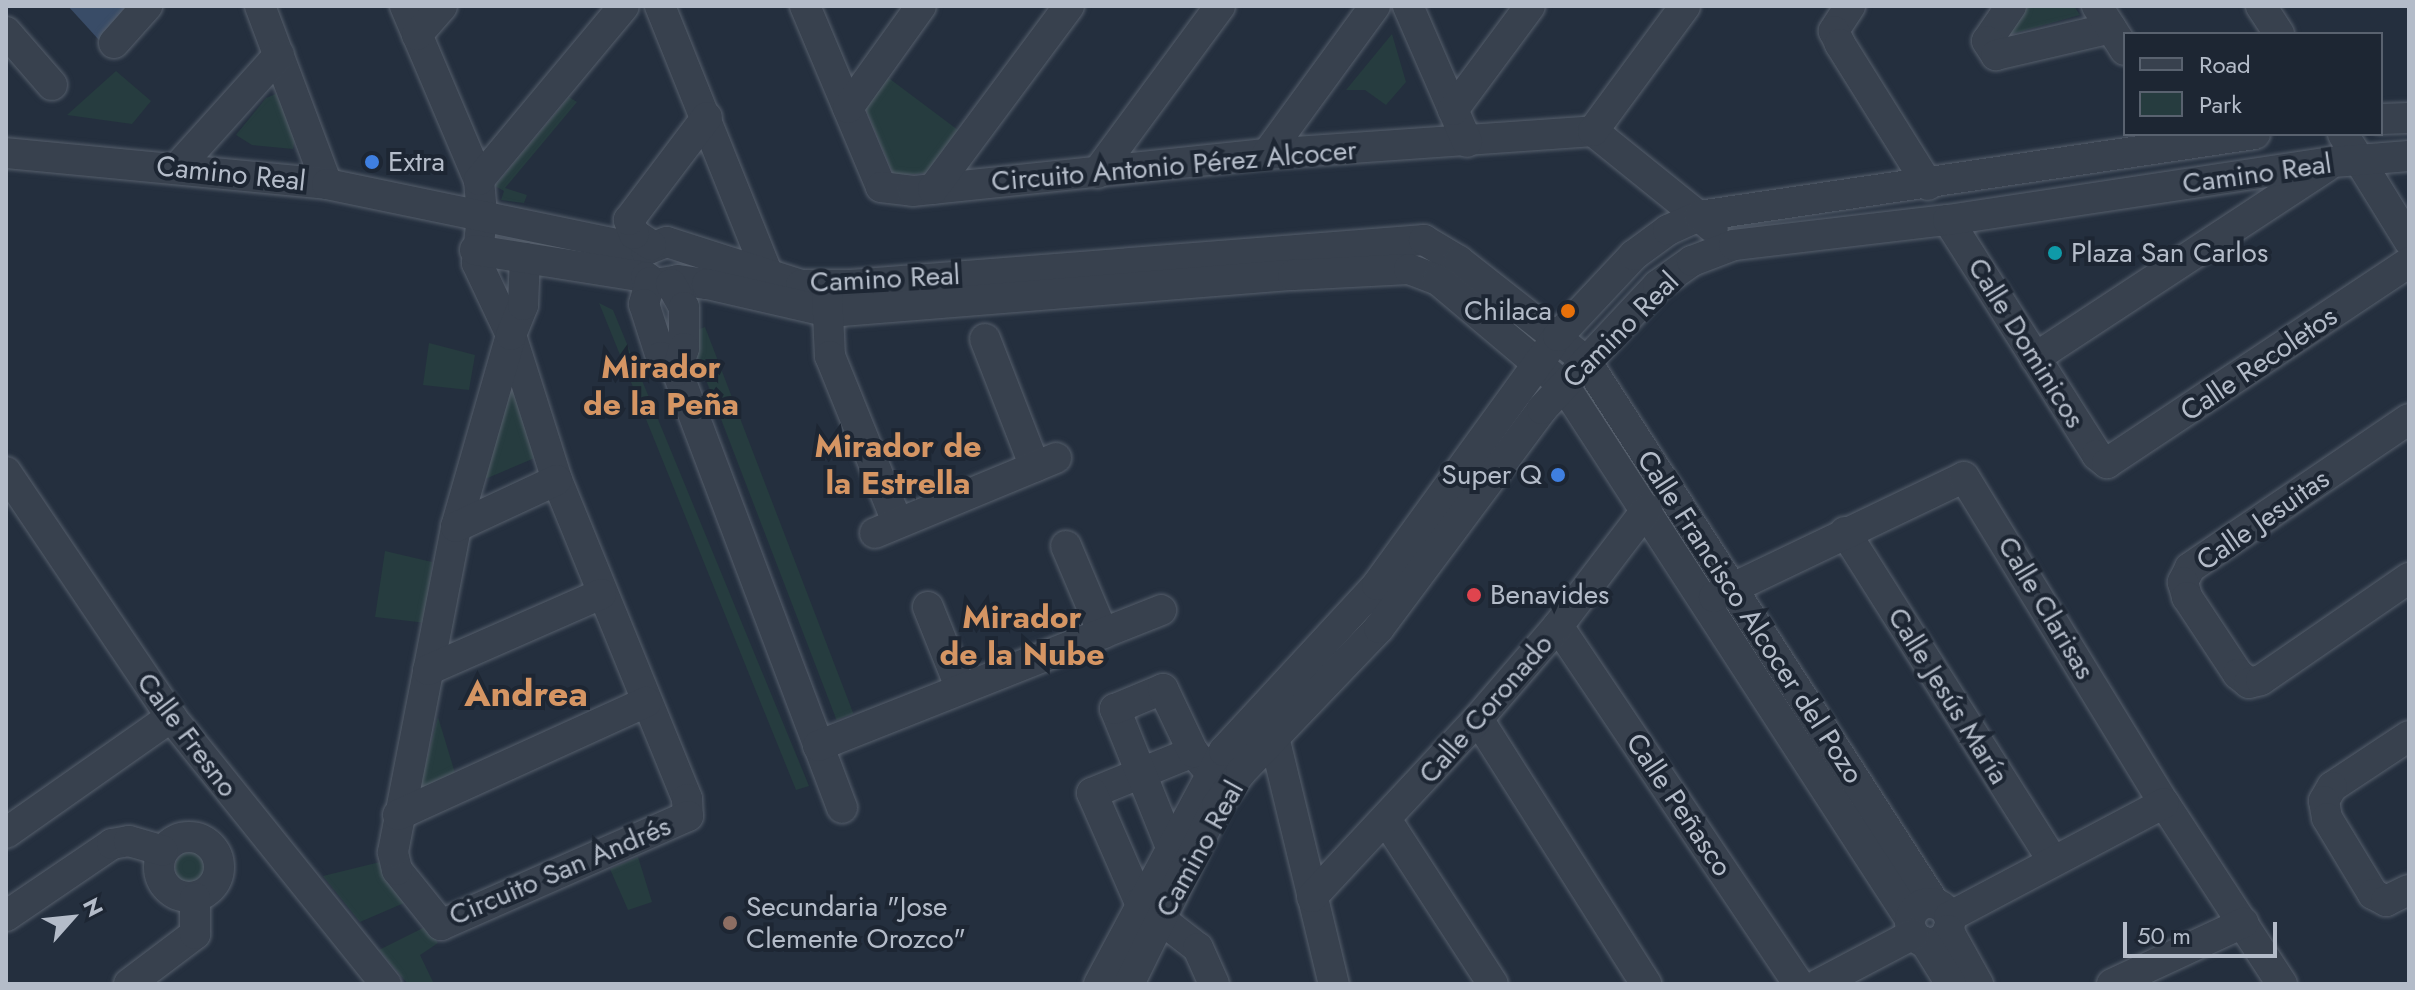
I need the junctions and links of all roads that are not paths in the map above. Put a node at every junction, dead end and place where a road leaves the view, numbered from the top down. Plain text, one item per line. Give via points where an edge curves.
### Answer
1 (147, 6) edge
2 (260, 6) edge
3 (405, 6) edge
4 (442, 6) edge
5 (624, 6) edge
6 (660, 6) edge
7 (805, 6) edge
8 (921, 6) edge
9 (1069, 6) edge
10 (1220, 6) edge
11 (1375, 6) edge
12 (1408, 6) edge
13 (1530, 6) edge
14 (1685, 6) edge
15 (2011, 6) edge
16 (2261, 6) edge
17 (1842, 18) edge
18 (2111, 28) edge
19 (6, 32) edge
20 (2278, 32) edge
21 (417, 35) junction
22 (114, 43) dead end
23 (279, 55) junction
24 (52, 85) dead end
25 (848, 108) junction
26 (1453, 110) junction
27 (707, 117) junction
28 (2409, 118) edge
29 (2383, 119) edge
30 (1593, 131) junction
31 (2242, 136) edge
32 (1467, 142) junction
33 (2345, 152) edge
34 (6, 153) edge
35 (1267, 154) junction
36 (2409, 156) edge
37 (178, 167) junction
38 (1097, 173) junction
39 (479, 180) junction
40 (327, 184) junction
41 (1928, 185) junction
42 (933, 189) junction
43 (482, 216) junction
44 (1699, 216) junction
45 (1948, 220) junction
46 (2409, 241) edge
47 (1734, 245) junction
48 (475, 250) junction
49 (525, 258) junction
50 (2409, 262) edge
51 (661, 264) junction
52 (767, 272) junction
53 (828, 299) junction
54 (511, 335) junction
55 (1558, 336) junction
56 (985, 339) dead end
57 (2035, 358) junction
58 (1586, 361) junction
59 (1538, 364) junction
60 (1565, 387) junction
61 (2409, 419) edge
62 (2107, 463) joint
63 (6, 472) edge
64 (557, 480) junction
65 (1647, 509) junction
66 (456, 527) junction
67 (1845, 532) junction
68 (1066, 546) dead end
69 (2409, 578) edge
70 (601, 594) junction
71 (1718, 595) junction
72 (928, 607) dead end
73 (1161, 610) dead end
74 (1558, 626) junction
75 (1103, 633) junction
76 (428, 670) junction
77 (961, 689) junction
78 (646, 702) junction
79 (171, 717) junction
80 (1478, 719) junction
81 (2409, 736) edge
82 (1275, 741) junction
83 (818, 746) junction
84 (1202, 762) junction
85 (1137, 773) junction
86 (2164, 803) junction
87 (842, 808) dead end
88 (398, 815) junction
89 (251, 819) junction
90 (1387, 821) junction
91 (6, 833) edge
92 (1170, 845) junction
93 (214, 848) junction
94 (163, 851) junction
95 (2052, 860) junction
96 (2409, 890) edge
97 (1312, 897) junction
98 (195, 898) junction
99 (1150, 912) junction
100 (6, 916) edge
101 (2243, 923) junction
102 (1930, 924) junction
103 (2120, 983) edge
104 (129, 984) edge
105 (386, 984) edge
106 (1099, 984) edge
107 (1129, 984) edge
108 (1214, 984) edge
109 (1334, 984) edge
110 (1493, 984) edge
111 (1646, 984) edge
112 (1799, 984) edge
113 (1819, 984) edge
114 (1951, 984) edge
115 (1978, 984) edge
116 (2282, 984) edge

1 - 22 street
2 - 23 street
3 - 21 street
4 - 21 street
5 - 39 street
6 - 27 street
7 - 25 street
8 - 25 street
9 - 42 street
10 - 38 street
11 - 35 street
12 - 26 street
13 - 26 street
14 - 30 street
15 - 18 street via 1987,41 1996,55
16 - 20 street
17 - 41 street
19 - 24 street
21 - 39 street
23 - 37 street
23 - 40 street
25 - 42 street, Circuito Antonio Pérez Alcocer via 881,187
26 - 32 street
27 - 51 street via 644,199 630,227
27 - 52 street
28 - 29 street
30 - 32 street, Circuito Antonio Pérez Alcocer
30 - 44 street
31 - 41 street, Camino Real
32 - 35 street, Circuito Antonio Pérez Alcocer
33 - 36 street, Camino Real
33 - 45 street, Camino Real
33 - 46 street
33 - 57 street
34 - 37 street, Camino Real
35 - 38 street, Circuito Antonio Pérez Alcocer
37 - 40 street, Camino Real
38 - 42 street, Circuito Antonio Pérez Alcocer
39 - 43 street
40 - 43 street, Camino Real
41 - 44 street, Camino Real
43 - 48 street
43 - 51 street, Camino Real
44 - 47 street
44 - 55 street, Camino Real via 1634,255
45 - 47 street, Camino Real
45 - 57 street, Calle Dominicos
47 - 58 street, Camino Real via 1692,261 1658,285
48 - 49 street, Camino Real
48 - 54 street, Circuito San Andrés
49 - 51 street, Camino Real
49 - 54 street, Circuito San Andrés via 523,305
50 - 62 street, Calle Recoletos
51 - 52 street, Camino Real via 727,257
51 - 53 street, Camino Real
51 - 83 street via 644,304 661,357 677,371
52 - 53 street, Camino Real
53 - 55 street, Camino Real via 1424,240
53 - 56 street via 830,356 886,528 1045,462
53 - 59 street, Camino Real via 1409,269 1438,280
54 - 64 street, Circuito San Andrés
54 - 66 street, Circuito San Andrés
55 - 58 street, Calle Francisco Alcocer del Pozo
55 - 59 street, Camino Real
57 - 62 street, Calle Dominicos
58 - 60 street, Camino Real
58 - 71 street, Calle Francisco Alcocer del Pozo
59 - 60 street, Calle Francisco Alcocer del Pozo
59 - 84 street, Camino Real via 1377,585 1224,751
60 - 65 street, Calle Francisco Alcocer del Pozo
60 - 82 street, Camino Real via 1542,409 1379,628
61 - 69 street, Calle Jesuitas via 2190,568 2183,582 2187,597 2249,683 2261,680
63 - 79 street, Calle Fresno
64 - 66 street
64 - 70 street, Circuito San Andrés
65 - 71 street, Calle Francisco Alcocer del Pozo
65 - 74 street, Calle Coronado
66 - 76 street, Circuito San Andrés
67 - 71 street, Calle Clarisas
67 - 86 street, Calle Clarisas via 1964,477
67 - 95 street, Calle Jesús María
68 - 75 street
70 - 76 street
70 - 78 street, Circuito San Andrés
71 - 102 street, Calle Francisco Alcocer del Pozo
72 - 77 street
73 - 75 street
74 - 80 street, Calle Coronado
74 - 112 street, Calle Peñasco
75 - 77 street
76 - 88 street, Circuito San Andrés
77 - 83 street
78 - 88 street
78 - 88 street, Circuito San Andrés via 687,799 688,816 676,824 441,925 397,870 393,852
79 - 89 street, Calle Fresno
79 - 91 street
80 - 90 street, Calle Coronado
80 - 111 street
81 - 96 street via 2332,787 2324,801 2327,818 2373,894 2386,901
82 - 97 street
82 - 99 street, Camino Real via 1241,772
83 - 87 street
84 - 85 street
84 - 85 street via 1167,693 1158,689 1115,709
84 - 92 street, Camino Real
85 - 92 street
85 - 99 street via 1092,793
86 - 95 street
86 - 101 street, Calle Clarisas
89 - 93 street
89 - 105 street, Calle Fresno
90 - 97 street, Calle Coronado
90 - 110 street
92 - 99 street, Camino Real
93 - 94 street via 188,836
93 - 98 street via 218,879
94 - 98 street via 158,868 164,885 177,896
94 - 100 street via 129,841 112,844
95 - 102 street
97 - 109 street
98 - 104 street via 195,934
99 - 106 street, Camino Real
99 - 107 street, Camino Real
99 - 108 street via 1198,948
101 - 103 street
101 - 116 street, Calle Clarisas
102 - 113 street
102 - 114 street, Calle Francisco Alcocer del Pozo
102 - 115 street, Calle Francisco Alcocer del Pozo

